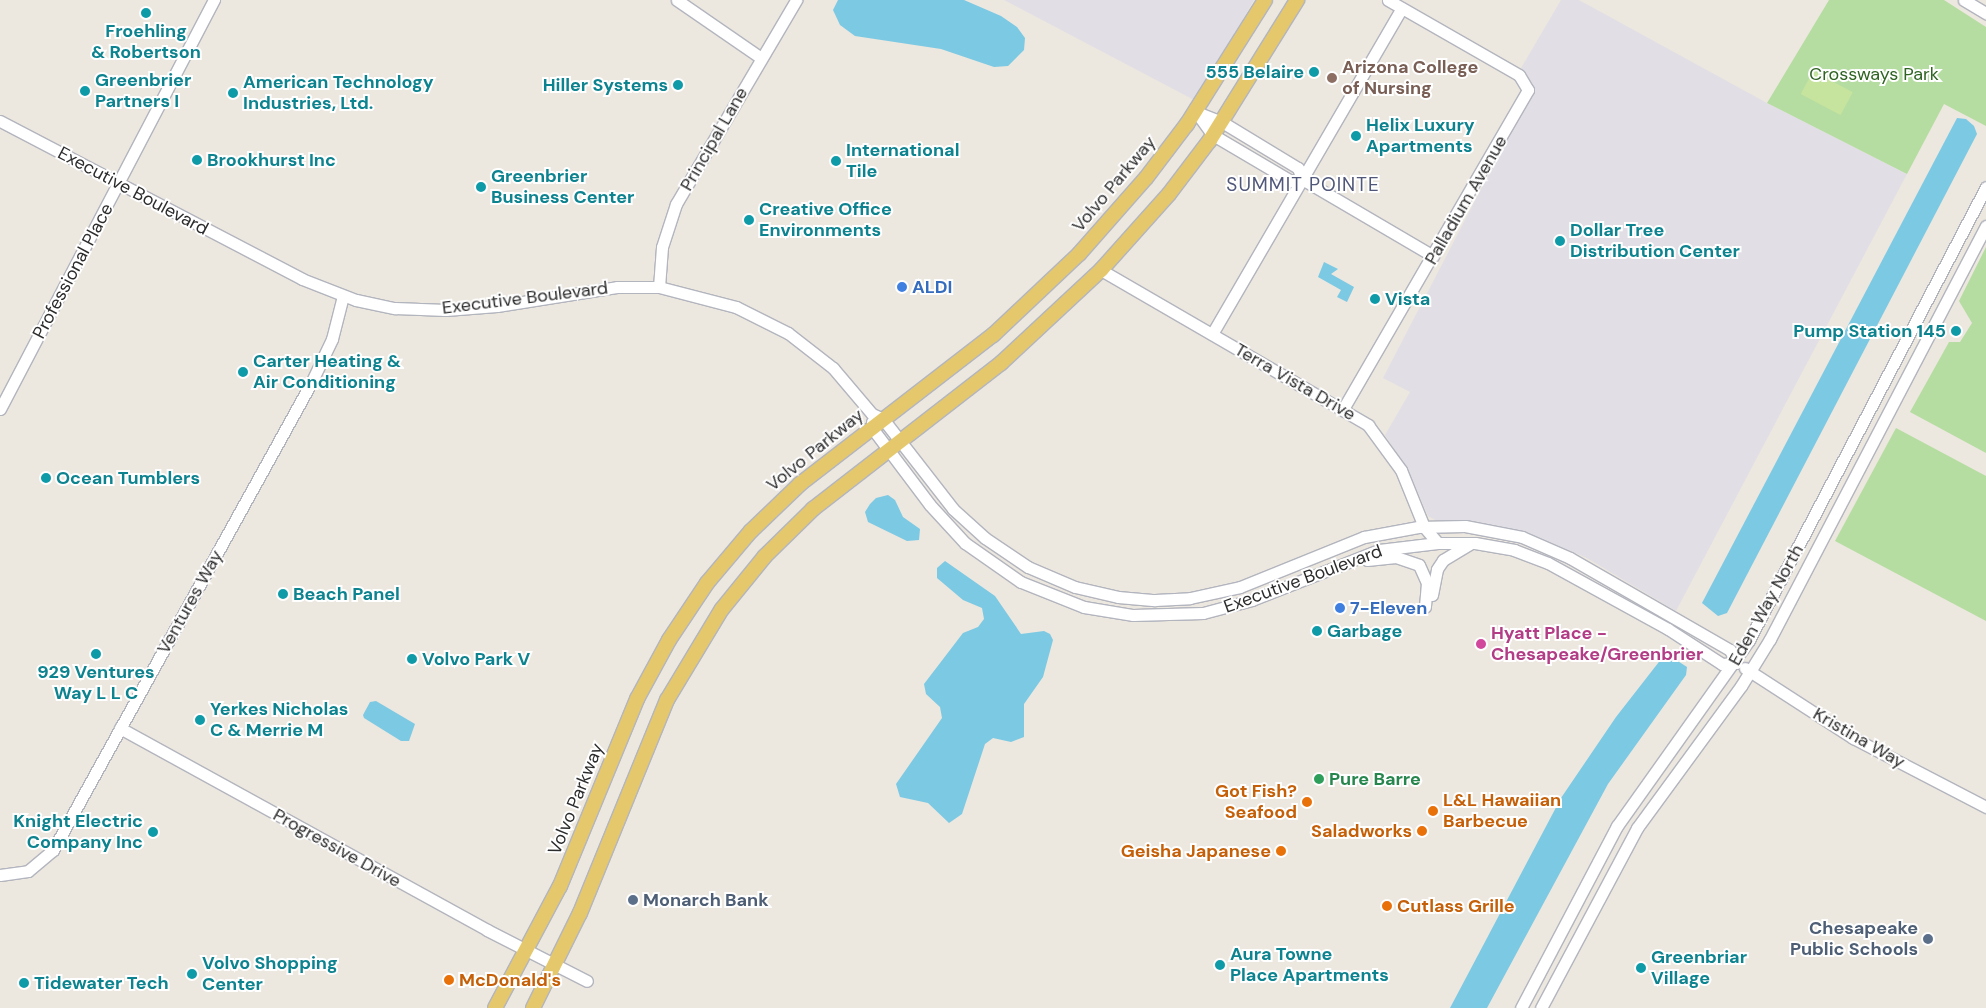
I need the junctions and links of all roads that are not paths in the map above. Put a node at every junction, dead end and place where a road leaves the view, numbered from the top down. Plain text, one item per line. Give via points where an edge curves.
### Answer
1 (214, 0) edge
2 (677, 0) edge
3 (796, 0) edge
4 (1265, 0) edge
5 (1297, 0) edge
6 (1388, 0) edge
7 (1964, 0) edge
8 (1402, 8) junction
9 (1986, 13) edge
10 (761, 58) junction
11 (1196, 112) junction
12 (0, 121) edge
13 (1222, 122) junction
14 (1213, 135) junction
15 (1302, 179) junction
16 (118, 184) junction
17 (1985, 188) edge
18 (1986, 226) edge
19 (1433, 256) junction
20 (1101, 270) junction
21 (659, 287) junction
22 (343, 296) junction
23 (1212, 334) junction
24 (0, 409) edge
25 (1343, 409) junction
26 (876, 420) junction
27 (894, 445) junction
28 (1424, 526) junction
29 (1438, 542) junction
30 (1473, 543) junction
31 (1345, 562) junction
32 (1736, 663) junction
33 (1750, 672) junction
34 (120, 728) junction
35 (1986, 807) edge
36 (0, 875) edge
37 (527, 951) junction
38 (556, 965) junction
39 (587, 981) dead end
40 (495, 1008) edge
41 (533, 1008) edge
42 (1521, 1008) edge
43 (1541, 1008) edge

1 - 16 street, Professional Place
2 - 10 street
3 - 10 street, Principal Lane
4 - 11 main road, Volvo Parkway
5 - 13 main road
6 - 8 street
7 - 9 street
8 - 15 street
8 - 19 street, Palladium Avenue via 1512,71 1526,83 1526,95
10 - 21 street, Principal Lane via 676,204 662,247
11 - 13 street
11 - 14 street
11 - 26 main road, Volvo Parkway via 1124,204 1058,275 986,340
12 - 16 street, Executive Boulevard
13 - 14 main road
13 - 15 street via 1298,168
14 - 15 street via 1291,181
14 - 20 main road via 1168,194
15 - 19 street
15 - 23 street
16 - 22 street, Executive Boulevard via 302,279
16 - 24 street, Professional Place
17 - 32 street, Eden Way North
18 - 33 street, Eden Way North
19 - 25 street, Palladium Avenue
20 - 23 street, Terra Vista Drive
20 - 27 main road via 1007,358
21 - 22 street, Executive Boulevard via 608,288 497,306 446,310 395,308
21 - 26 street, Executive Boulevard via 736,307 779,327 833,368
22 - 34 street, Ventures Way via 323,360
23 - 25 street, Terra Vista Drive
25 - 28 street, Terra Vista Drive via 1368,425 1382,441 1401,470
26 - 27 street, Executive Boulevard
26 - 37 main road, Volvo Parkway via 775,506 728,556 688,610 637,699 560,886
27 - 28 street, Executive Boulevard via 952,509 998,549 1043,575 1105,595 1164,600 1223,592 1364,538
27 - 31 street, Executive Boulevard via 941,518 978,554 1021,582 1084,607 1133,615 1204,613 1252,600
27 - 38 main road via 838,487 788,532 743,582 703,636 658,719
28 - 29 street, Terra Vista Drive
28 - 32 street, Executive Boulevard via 1490,530 1548,548 1676,617 1731,651
29 - 30 street, Executive Boulevard
29 - 31 street, Executive Boulevard via 1379,550
30 - 31 street via 1443,560 1425,607 1426,576 1414,562 1396,556
30 - 32 street, Executive Boulevard via 1500,547 1548,563 1668,629 1722,664
32 - 33 street, Kristina Way
32 - 42 street, Eden Way North via 1617,826
33 - 35 street, Kristina Way via 1853,738
33 - 43 street, Eden Way North via 1637,828
34 - 36 street, Ventures Way via 46,859 28,871
34 - 37 street, Progressive Drive
37 - 38 street, Progressive Drive
37 - 40 main road, Volvo Parkway
38 - 39 street, Progressive Drive
38 - 41 main road

